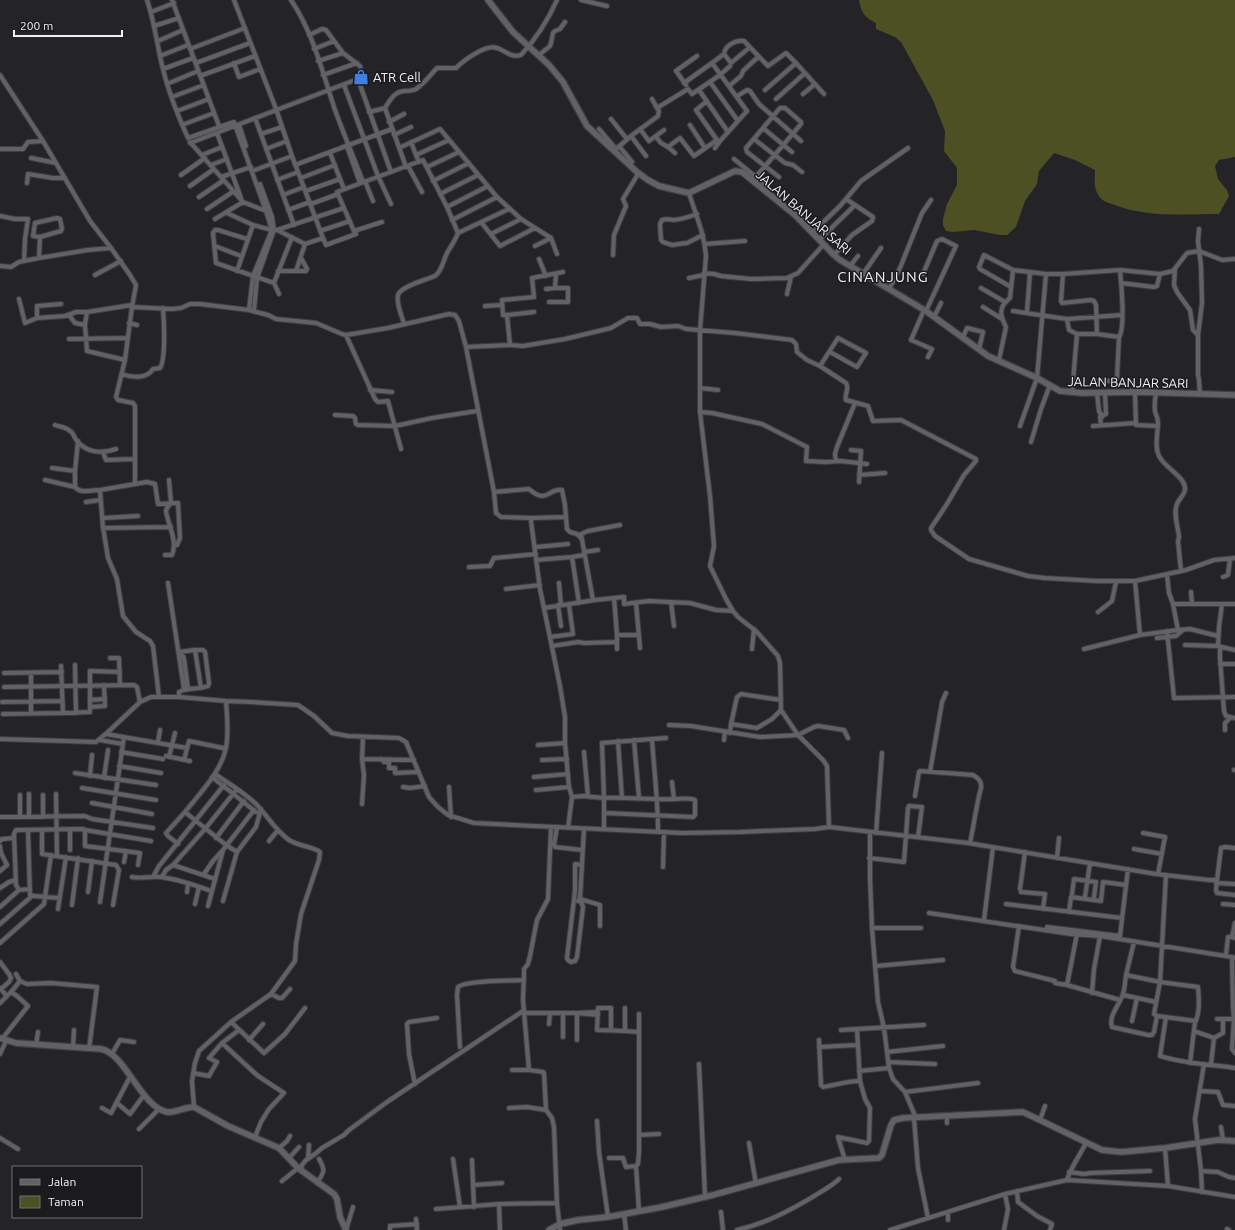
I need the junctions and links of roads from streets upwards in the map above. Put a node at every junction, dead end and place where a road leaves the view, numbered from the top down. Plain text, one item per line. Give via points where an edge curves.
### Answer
1 (147, 0) edge
2 (234, 0) edge
3 (290, 0) edge
4 (488, 0) edge
5 (557, 0) edge
6 (581, 0) edge
7 (173, 2) edge
8 (607, 6) dead end
9 (151, 12) junction
10 (179, 18) junction
11 (565, 22) dead end
12 (154, 26) junction
13 (245, 28) junction
14 (183, 30) junction
15 (309, 35) junction
16 (158, 41) junction
17 (334, 41) junction
18 (250, 43) junction
19 (529, 46) junction
20 (189, 47) junction
21 (749, 48) junction
22 (314, 49) junction
23 (344, 53) junction
24 (724, 54) junction
25 (539, 55) junction
26 (160, 56) junction
27 (255, 56) junction
28 (697, 56) dead end
29 (758, 57) junction
30 (193, 58) junction
31 (318, 60) junction
32 (196, 63) junction
33 (234, 63) junction
34 (357, 63) junction
35 (712, 63) junction
36 (796, 63) junction
37 (730, 66) dead end
38 (163, 69) junction
39 (260, 70) junction
40 (199, 73) junction
41 (805, 73) junction
42 (0, 75) edge
43 (323, 75) junction
44 (720, 75) junction
45 (358, 79) junction
46 (710, 82) junction
47 (684, 83) junction
48 (167, 84) junction
49 (815, 84) junction
50 (204, 85) junction
51 (344, 85) junction
52 (729, 86) junction
53 (688, 89) junction
54 (329, 90) junction
55 (699, 90) junction
56 (765, 90) dead end
57 (803, 94) dead end
58 (824, 94) dead end
59 (739, 95) dead end
60 (172, 97) junction
61 (652, 98) dead end
62 (209, 99) junction
63 (776, 99) dead end
64 (707, 101) junction
65 (385, 108) junction
66 (657, 108) junction
67 (276, 109) junction
68 (177, 111) junction
69 (747, 111) junction
70 (369, 112) junction
71 (214, 113) junction
72 (404, 114) dead end
73 (750, 116) dead end
74 (773, 117) junction
75 (255, 118) junction
76 (611, 119) dead end
77 (738, 121) junction
78 (389, 122) junction
79 (182, 125) junction
80 (237, 125) junction
81 (690, 125) dead end
82 (219, 126) junction
83 (282, 127) junction
84 (412, 127) dead end
85 (763, 128) junction
86 (392, 129) junction
87 (599, 129) dead end
88 (640, 129) junction
89 (664, 130) dead end
90 (728, 132) junction
91 (217, 133) junction
92 (261, 134) junction
93 (792, 134) junction
94 (378, 135) junction
95 (394, 135) junction
96 (631, 136) junction
97 (656, 136) junction
98 (188, 138) junction
99 (754, 138) junction
100 (627, 139) junction
101 (364, 140) junction
102 (449, 140) junction
103 (43, 141) junction
104 (287, 141) junction
105 (718, 141) junction
106 (801, 141) dead end
107 (411, 142) junction
108 (190, 143) junction
109 (783, 144) junction
110 (222, 146) junction
111 (348, 146) junction
112 (668, 147) junction
113 (399, 148) junction
114 (705, 148) junction
115 (715, 148) dead end
116 (908, 148) dead end
117 (0, 149) edge
118 (266, 149) junction
119 (616, 149) junction
120 (459, 152) junction
121 (792, 152) dead end
122 (330, 153) junction
123 (675, 153) dead end
124 (416, 155) junction
125 (774, 155) junction
126 (203, 156) junction
127 (292, 156) junction
128 (646, 156) dead end
129 (31, 158) dead end
130 (227, 159) junction
131 (734, 159) dead end
132 (419, 162) junction
133 (632, 162) dead end
134 (56, 163) junction
135 (469, 163) junction
136 (271, 164) junction
137 (295, 165) junction
138 (335, 166) junction
139 (407, 166) junction
140 (765, 166) junction
141 (213, 167) junction
142 (251, 167) junction
143 (427, 167) junction
144 (255, 170) junction
145 (233, 172) junction
146 (298, 172) junction
147 (391, 172) junction
148 (802, 172) dead end
149 (638, 174) junction
150 (181, 175) dead end
151 (478, 175) junction
152 (378, 176) junction
153 (779, 177) dead end
154 (65, 178) junction
155 (223, 178) junction
156 (301, 178) junction
157 (340, 179) junction
158 (754, 179) junction
159 (277, 180) junction
160 (433, 181) junction
161 (362, 182) junction
162 (27, 183) dead end
163 (190, 186) dead end
164 (488, 186) junction
165 (768, 187) dead end
166 (305, 189) junction
167 (344, 189) junction
168 (234, 191) junction
169 (422, 192) dead end
170 (338, 194) junction
171 (440, 194) junction
172 (689, 194) junction
173 (283, 196) junction
174 (199, 197) dead end
175 (497, 197) junction
176 (846, 199) junction
177 (242, 200) junction
178 (931, 200) dead end
179 (373, 201) dead end
180 (310, 203) junction
181 (391, 204) dead end
182 (446, 207) junction
183 (853, 207) dead end
184 (344, 208) junction
185 (207, 209) dead end
186 (509, 209) junction
187 (288, 210) junction
188 (266, 211) junction
189 (226, 213) junction
190 (697, 214) junction
191 (0, 216) edge
192 (316, 217) junction
193 (215, 219) dead end
194 (521, 219) junction
195 (452, 220) junction
196 (350, 221) junction
197 (382, 222) dead end
198 (481, 222) junction
199 (253, 225) junction
200 (294, 225) junction
201 (535, 228) junction
202 (1199, 229) dead end
203 (274, 230) junction
204 (320, 231) junction
205 (354, 231) junction
206 (458, 233) junction
207 (812, 233) junction
208 (491, 234) junction
209 (703, 235) junction
210 (40, 237) junction
211 (292, 237) junction
212 (323, 238) junction
213 (551, 238) junction
214 (247, 239) junction
215 (745, 241) dead end
216 (822, 242) junction
217 (305, 244) junction
218 (705, 244) junction
219 (215, 246) junction
220 (535, 246) dead end
221 (111, 248) junction
222 (881, 248) dead end
223 (1199, 251) junction
224 (557, 254) dead end
225 (613, 255) dead end
226 (834, 255) junction
227 (241, 256) junction
228 (858, 256) dead end
229 (39, 258) junction
230 (301, 258) junction
231 (539, 259) dead end
232 (1235, 259) edge
233 (24, 261) junction
234 (121, 261) junction
235 (0, 266) edge
236 (850, 266) junction
237 (1175, 269) junction
238 (1012, 270) junction
239 (1120, 270) junction
240 (237, 271) junction
241 (278, 271) junction
242 (296, 271) junction
243 (563, 272) dead end
244 (1030, 272) junction
245 (556, 274) junction
246 (704, 274) junction
247 (862, 274) junction
248 (923, 274) dead end
249 (1046, 274) junction
250 (1063, 274) junction
251 (1160, 274) junction
252 (95, 275) dead end
253 (546, 276) junction
254 (255, 277) junction
255 (791, 277) junction
256 (689, 278) dead end
257 (274, 283) junction
258 (1121, 283) junction
259 (1011, 287) junction
260 (555, 288) junction
261 (981, 288) dead end
262 (546, 289) dead end
263 (889, 289) junction
264 (279, 294) dead end
265 (787, 294) dead end
266 (19, 299) dead end
267 (549, 302) dead end
268 (1005, 302) junction
269 (941, 303) dead end
270 (61, 304) dead end
271 (502, 305) junction
272 (132, 306) junction
273 (484, 306) dead end
274 (983, 307) dead end
275 (163, 308) junction
276 (251, 310) junction
277 (925, 311) junction
278 (1013, 311) dead end
279 (87, 312) junction
280 (534, 312) dead end
281 (1027, 312) junction
282 (69, 315) junction
283 (506, 315) junction
284 (1043, 315) junction
285 (1122, 315) junction
286 (934, 317) junction
287 (1096, 317) junction
288 (37, 318) junction
289 (1002, 319) junction
290 (1067, 319) junction
291 (129, 323) junction
292 (404, 324) junction
293 (85, 325) junction
294 (137, 325) dead end
295 (700, 330) junction
296 (1077, 334) junction
297 (1097, 334) junction
298 (346, 335) junction
299 (1198, 335) junction
300 (963, 337) junction
301 (1119, 337) junction
302 (86, 338) junction
303 (127, 338) junction
304 (69, 339) dead end
305 (510, 345) junction
306 (466, 348) junction
307 (979, 349) junction
308 (830, 352) junction
309 (928, 357) dead end
310 (125, 360) junction
311 (999, 360) junction
312 (820, 366) junction
313 (122, 374) junction
314 (1037, 378) junction
315 (1098, 381) dead end
316 (1050, 385) junction
317 (700, 388) junction
318 (370, 390) junction
319 (718, 390) dead end
320 (392, 392) dead end
321 (1072, 393) junction
322 (1097, 393) junction
323 (1105, 393) junction
324 (1135, 393) junction
325 (1156, 393) junction
326 (1200, 394) junction
327 (1235, 395) edge
328 (855, 403) junction
329 (477, 411) junction
330 (700, 412) junction
331 (335, 415) dead end
332 (1102, 417) junction
333 (1136, 423) junction
334 (55, 425) dead end
335 (1101, 425) junction
336 (395, 426) junction
337 (1020, 426) dead end
338 (1093, 426) dead end
339 (1157, 426) junction
340 (78, 442) junction
341 (1031, 442) dead end
342 (116, 449) dead end
343 (401, 449) dead end
344 (851, 450) dead end
345 (103, 452) junction
346 (134, 459) junction
347 (836, 461) junction
348 (860, 464) junction
349 (867, 464) dead end
350 (52, 468) dead end
351 (75, 471) junction
352 (885, 473) dead end
353 (859, 475) junction
354 (45, 480) dead end
355 (169, 480) dead end
356 (859, 482) dead end
357 (135, 484) junction
358 (75, 487) junction
359 (100, 490) junction
360 (494, 492) junction
361 (100, 500) junction
362 (86, 502) dead end
363 (171, 503) junction
364 (138, 516) dead end
365 (566, 517) junction
366 (103, 518) junction
367 (530, 518) junction
368 (620, 525) dead end
369 (103, 527) junction
370 (171, 527) junction
371 (581, 538) junction
372 (568, 544) dead end
373 (178, 545) dead end
374 (536, 547) junction
375 (598, 550) dead end
376 (584, 553) junction
377 (536, 554) junction
378 (165, 555) dead end
379 (572, 557) junction
380 (1233, 559) edge
381 (536, 560) junction
382 (469, 567) dead end
383 (1181, 572) junction
384 (1167, 575) junction
385 (1223, 577) dead end
386 (1135, 581) junction
387 (1116, 582) junction
388 (168, 583) dead end
389 (559, 583) dead end
390 (540, 585) junction
391 (506, 589) dead end
392 (1191, 592) dead end
393 (614, 598) junction
394 (593, 600) junction
395 (671, 602) junction
396 (579, 603) junction
397 (636, 603) junction
398 (1173, 604) junction
399 (1192, 604) junction
400 (1222, 604) junction
401 (1235, 604) edge
402 (560, 605) junction
403 (569, 605) junction
404 (544, 608) junction
405 (733, 611) junction
406 (1098, 612) dead end
407 (561, 626) dead end
408 (674, 626) dead end
409 (754, 629) junction
410 (1181, 630) junction
411 (1167, 631) junction
412 (617, 635) junction
413 (639, 635) junction
414 (1140, 635) junction
415 (1218, 636) junction
416 (550, 637) junction
417 (1168, 637) junction
418 (1157, 638) dead end
419 (617, 642) junction
420 (1185, 645) dead end
421 (552, 646) junction
422 (1219, 647) junction
423 (640, 648) dead end
424 (617, 649) dead end
425 (752, 649) dead end
426 (1084, 649) dead end
427 (195, 650) junction
428 (1235, 650) edge
429 (180, 654) junction
430 (110, 658) dead end
431 (1220, 664) junction
432 (1235, 664) edge
433 (75, 665) dead end
434 (61, 666) dead end
435 (62, 672) junction
436 (120, 672) junction
437 (4, 673) dead end
438 (30, 673) junction
439 (90, 685) junction
440 (104, 685) junction
441 (120, 685) junction
442 (4, 686) dead end
443 (31, 686) junction
444 (63, 686) junction
445 (76, 686) junction
446 (202, 688) junction
447 (186, 689) junction
448 (946, 692) dead end
449 (159, 697) junction
450 (179, 697) junction
451 (1223, 697) junction
452 (1235, 697) edge
453 (105, 699) junction
454 (90, 700) junction
455 (781, 700) junction
456 (31, 701) junction
457 (62, 701) junction
458 (2, 702) dead end
459 (140, 702) junction
460 (226, 702) junction
461 (90, 707) junction
462 (781, 710) junction
463 (76, 713) junction
464 (3, 714) dead end
465 (31, 714) junction
466 (63, 714) junction
467 (1230, 718) junction
468 (1235, 718) edge
469 (731, 724) junction
470 (669, 725) dead end
471 (160, 730) dead end
472 (1224, 730) dead end
473 (175, 732) dead end
474 (728, 732) junction
475 (106, 734) junction
476 (798, 735) junction
477 (363, 737) junction
478 (124, 738) junction
479 (652, 738) junction
480 (666, 738) dead end
481 (848, 738) dead end
482 (0, 739) edge
483 (100, 740) junction
484 (634, 740) junction
485 (724, 740) dead end
486 (618, 741) junction
487 (158, 742) junction
488 (565, 743) junction
489 (123, 744) junction
490 (172, 745) junction
491 (538, 745) dead end
492 (186, 748) junction
493 (223, 748) dead end
494 (108, 750) dead end
495 (121, 752) junction
496 (584, 752) dead end
497 (882, 753) dead end
498 (92, 755) dead end
499 (166, 757) junction
500 (362, 759) junction
501 (381, 759) junction
502 (567, 759) junction
503 (184, 760) junction
504 (414, 760) junction
505 (542, 760) dead end
506 (190, 761) dead end
507 (119, 766) junction
508 (418, 772) junction
509 (930, 772) junction
510 (74, 773) dead end
511 (161, 773) dead end
512 (568, 774) junction
513 (214, 775) junction
514 (90, 776) junction
515 (534, 777) dead end
516 (104, 778) junction
517 (117, 780) junction
518 (672, 782) dead end
519 (156, 785) dead end
520 (224, 785) junction
521 (425, 786) junction
522 (402, 787) dead end
523 (449, 787) dead end
524 (569, 787) junction
525 (82, 788) dead end
526 (237, 789) junction
527 (536, 790) dead end
528 (233, 793) junction
529 (29, 794) dead end
530 (56, 794) dead end
531 (115, 794) junction
532 (20, 795) dead end
533 (43, 795) dead end
534 (588, 796) junction
535 (915, 796) dead end
536 (572, 797) junction
537 (604, 798) junction
538 (622, 798) junction
539 (639, 798) junction
540 (656, 799) junction
541 (674, 799) junction
542 (156, 800) dead end
543 (244, 801) junction
544 (92, 803) dead end
545 (362, 804) dead end
546 (113, 807) junction
547 (261, 809) junction
548 (254, 810) junction
549 (185, 812) junction
550 (605, 813) junction
551 (152, 814) dead end
552 (260, 815) junction
553 (57, 816) junction
554 (658, 816) junction
555 (0, 817) edge
556 (20, 817) junction
557 (29, 817) junction
558 (43, 817) junction
559 (451, 817) junction
560 (194, 821) junction
561 (111, 822) junction
562 (551, 827) junction
563 (557, 827) junction
564 (829, 827) junction
565 (153, 828) dead end
566 (568, 828) junction
567 (205, 829) junction
568 (584, 829) junction
569 (604, 829) junction
570 (28, 830) junction
571 (42, 830) junction
572 (57, 830) junction
573 (70, 830) junction
574 (85, 830) junction
575 (278, 830) junction
576 (658, 831) junction
577 (664, 832) junction
578 (870, 832) junction
579 (876, 833) junction
580 (1143, 833) dead end
581 (109, 834) junction
582 (905, 835) junction
583 (918, 837) junction
584 (14, 838) junction
585 (216, 838) junction
586 (1059, 838) dead end
587 (0, 841) edge
588 (151, 841) dead end
589 (269, 841) dead end
590 (970, 843) junction
591 (178, 844) junction
592 (226, 845) junction
593 (0, 846) edge
594 (993, 847) junction
595 (107, 848) junction
596 (1235, 848) edge
597 (1134, 849) dead end
598 (70, 850) dead end
599 (223, 850) junction
600 (582, 850) junction
601 (126, 851) junction
602 (237, 852) junction
603 (1025, 852) junction
604 (1162, 854) junction
605 (51, 855) junction
606 (57, 855) junction
607 (66, 857) junction
608 (78, 858) junction
609 (869, 858) junction
610 (1057, 858) junction
611 (92, 861) junction
612 (124, 862) dead end
613 (105, 863) junction
614 (1090, 863) junction
615 (138, 865) dead end
616 (173, 865) junction
617 (581, 865) junction
618 (663, 866) dead end
619 (1128, 869) junction
620 (0, 870) edge
621 (204, 874) junction
622 (1158, 874) junction
623 (1166, 875) junction
624 (132, 877) dead end
625 (153, 877) junction
626 (162, 877) junction
627 (215, 878) junction
628 (16, 880) junction
629 (1088, 881) junction
630 (1216, 881) junction
631 (188, 884) junction
632 (1235, 884) edge
633 (1126, 885) junction
634 (199, 887) junction
635 (0, 888) edge
636 (30, 889) junction
637 (19, 890) junction
638 (211, 891) junction
639 (88, 892) dead end
640 (187, 892) dead end
641 (1072, 894) dead end
642 (1235, 895) edge
643 (32, 896) junction
644 (46, 897) junction
645 (1085, 897) dead end
646 (1094, 897) dead end
647 (59, 898) junction
648 (580, 900) junction
649 (223, 901) dead end
650 (100, 902) dead end
651 (195, 904) dead end
652 (1006, 904) dead end
653 (1223, 904) dead end
654 (72, 905) dead end
655 (113, 905) dead end
656 (574, 905) junction
657 (1235, 905) edge
658 (208, 906) dead end
659 (0, 907) edge
660 (1043, 909) junction
661 (58, 910) dead end
662 (1069, 912) junction
663 (929, 913) dead end
664 (1122, 918) junction
665 (984, 920) junction
666 (1235, 923) edge
667 (0, 924) edge
668 (1028, 925) dead end
669 (600, 926) dead end
670 (1019, 926) junction
671 (872, 928) junction
672 (921, 928) dead end
673 (1077, 934) junction
674 (1100, 936) junction
675 (1233, 937) edge
676 (1134, 942) junction
677 (0, 943) edge
678 (1163, 946) junction
679 (1226, 955) dead end
680 (1234, 958) edge
681 (943, 960) dead end
682 (0, 962) edge
683 (876, 966) junction
684 (16, 974) dead end
685 (1126, 975) junction
686 (524, 980) junction
687 (20, 981) junction
688 (1160, 982) junction
689 (1067, 985) junction
690 (0, 988) edge
691 (290, 989) dead end
692 (11, 992) junction
693 (1092, 993) junction
694 (5, 994) dead end
695 (271, 994) junction
696 (1234, 994) edge
697 (1123, 995) junction
698 (1137, 998) junction
699 (1120, 1000) junction
700 (1156, 1002) junction
701 (0, 1003) edge
702 (1234, 1007) edge
703 (305, 1008) dead end
704 (625, 1008) dead end
705 (523, 1012) junction
706 (550, 1013) junction
707 (563, 1013) junction
708 (577, 1013) junction
709 (598, 1014) junction
710 (639, 1014) dead end
711 (1157, 1016) junction
712 (1166, 1017) junction
713 (436, 1018) dead end
714 (1217, 1019) dead end
715 (1223, 1019) junction
716 (1234, 1019) edge
717 (1132, 1021) dead end
718 (1196, 1021) junction
719 (231, 1022) junction
720 (262, 1024) dead end
721 (549, 1024) dead end
722 (924, 1025) dead end
723 (884, 1028) junction
724 (856, 1029) junction
725 (74, 1030) dead end
726 (239, 1030) junction
727 (611, 1030) junction
728 (841, 1030) dead end
729 (625, 1031) junction
730 (38, 1032) dead end
731 (639, 1032) junction
732 (1194, 1032) junction
733 (563, 1037) dead end
734 (1214, 1038) junction
735 (3, 1039) edge
736 (249, 1040) junction
737 (577, 1040) dead end
738 (819, 1040) dead end
739 (134, 1042) dead end
740 (222, 1043) junction
741 (36, 1045) junction
742 (857, 1045) junction
743 (943, 1046) dead end
744 (460, 1047) dead end
745 (819, 1047) junction
746 (73, 1048) junction
747 (90, 1048) junction
748 (887, 1052) junction
749 (1235, 1052) edge
750 (0, 1054) edge
751 (112, 1054) junction
752 (888, 1062) junction
753 (1190, 1063) junction
754 (699, 1064) dead end
755 (935, 1064) dead end
756 (1204, 1064) junction
757 (1211, 1064) junction
758 (889, 1068) junction
759 (1235, 1068) edge
760 (512, 1070) dead end
761 (529, 1070) junction
762 (858, 1071) junction
763 (193, 1073) junction
764 (130, 1077) junction
765 (860, 1081) junction
766 (978, 1083) dead end
767 (415, 1084) junction
768 (1200, 1091) junction
769 (905, 1092) junction
770 (144, 1095) junction
771 (117, 1103) junction
772 (1045, 1106) dead end
773 (1235, 1106) edge
774 (194, 1107) junction
775 (102, 1108) dead end
776 (509, 1108) dead end
777 (159, 1109) junction
778 (546, 1110) junction
779 (947, 1117) junction
780 (915, 1118) junction
781 (1040, 1120) junction
782 (597, 1121) dead end
783 (947, 1123) dead end
784 (1221, 1127) dead end
785 (139, 1129) dead end
786 (659, 1134) dead end
787 (639, 1135) junction
788 (290, 1136) dead end
789 (255, 1137) junction
790 (0, 1138) edge
791 (1223, 1140) junction
792 (1235, 1141) edge
793 (749, 1143) dead end
794 (1086, 1143) junction
795 (1198, 1144) junction
796 (309, 1145) dead end
797 (299, 1147) dead end
798 (279, 1148) junction
799 (1165, 1148) junction
800 (18, 1149) dead end
801 (289, 1158) junction
802 (308, 1158) junction
803 (609, 1158) dead end
804 (319, 1159) dead end
805 (452, 1159) dead end
806 (472, 1160) dead end
807 (845, 1160) junction
808 (636, 1166) junction
809 (300, 1169) junction
810 (1201, 1170) junction
811 (1150, 1171) dead end
812 (1069, 1172) junction
813 (1235, 1178) edge
814 (839, 1179) dead end
815 (1067, 1180) junction
816 (282, 1181) dead end
817 (317, 1183) junction
818 (502, 1183) dead end
819 (756, 1184) junction
820 (473, 1186) junction
821 (1168, 1186) junction
822 (1018, 1191) junction
823 (1202, 1192) junction
824 (1006, 1194) junction
825 (705, 1196) junction
826 (1235, 1197) edge
827 (557, 1203) junction
828 (499, 1204) junction
829 (353, 1207) dead end
830 (460, 1207) junction
831 (474, 1207) junction
832 (436, 1209) dead end
833 (639, 1211) junction
834 (721, 1212) dead end
835 (948, 1212) junction
836 (624, 1214) junction
837 (608, 1217) junction
838 (928, 1218) junction
839 (948, 1220) dead end
840 (560, 1227) edge
841 (902, 1228) edge
842 (346, 1230) edge
843 (390, 1230) edge
844 (417, 1230) edge
845 (500, 1230) edge
846 (549, 1230) edge
847 (626, 1230) edge
848 (723, 1230) edge
849 (737, 1230) edge
850 (890, 1230) edge
851 (1004, 1230) edge
852 (1050, 1230) edge

1 - 9 street
2 - 13 street
3 - 15 street via 300,13
4 - 19 street via 513,32
5 - 19 street
6 - 8 street
7 - 9 street
7 - 10 street
9 - 12 street
10 - 12 street
10 - 14 street
11 - 25 street via 553,33 550,46
12 - 16 street
13 - 18 street
13 - 20 street
14 - 16 street
14 - 20 street
15 - 17 street via 324,29
15 - 22 street
16 - 26 street
17 - 22 street
17 - 23 street
18 - 27 street
18 - 32 street
19 - 25 street
19 - 65 street via 521,55 516,56 498,48 487,48 466,58 456,68 437,68 415,90 395,94
20 - 26 street
20 - 30 street
21 - 24 street via 731,63
21 - 24 street via 744,41 739,41 728,46
21 - 29 street
22 - 31 street
23 - 31 street
23 - 34 street
24 - 35 street
25 - 119 street via 563,82 587,126
26 - 38 street
27 - 33 street
27 - 39 street
28 - 47 street via 676,71
29 - 36 street via 770,66 786,53
29 - 52 street
30 - 32 street
30 - 38 street
31 - 43 street
32 - 40 street
33 - 39 street via 239,77
33 - 40 street
34 - 43 street
34 - 45 street via 363,76
35 - 44 street
35 - 47 street
36 - 41 street
36 - 56 street
37 - 44 street
38 - 48 street
39 - 67 street
40 - 48 street
40 - 50 street
41 - 49 street
41 - 63 street
42 - 103 street
43 - 54 street
44 - 46 street
44 - 52 street
45 - 51 street
45 - 70 street
46 - 55 street
46 - 77 street
47 - 53 street
48 - 60 street
49 - 57 street
49 - 58 street
50 - 60 street
50 - 62 street
51 - 54 street
51 - 101 street
52 - 69 street
53 - 55 street via 692,94
53 - 66 street
54 - 67 street
54 - 111 street
55 - 64 street
59 - 74 street via 750,91 756,101
60 - 68 street
61 - 66 street
62 - 68 street
62 - 71 street
64 - 90 street
64 - 105 street via 696,110
65 - 70 street
65 - 78 street
66 - 88 street via 658,116
67 - 75 street
67 - 83 street
68 - 79 street
69 - 73 street
69 - 77 street
70 - 94 street
71 - 79 street
71 - 82 street
72 - 78 street
74 - 85 street
74 - 93 street
74 - 93 street via 782,107 801,121
75 - 80 street
75 - 92 street
76 - 100 street
77 - 90 street
78 - 86 street
79 - 98 street
80 - 82 street via 233,121
80 - 91 street
80 - 142 street
80 - 144 street
81 - 114 street
82 - 98 street
83 - 92 street
83 - 104 street
84 - 95 street
85 - 99 street
85 - 109 street
86 - 94 street
86 - 95 street
87 - 119 street
88 - 96 street
88 - 97 street via 649,141
89 - 97 street
90 - 105 street
91 - 108 street
91 - 110 street
92 - 118 street
93 - 106 street
93 - 109 street
94 - 101 street
94 - 147 street
95 - 113 street
96 - 100 street
96 - 128 street
97 - 112 street
98 - 108 street
99 - 125 street
99 - 140 street via 746,150
100 - 119 street
101 - 111 street
101 - 152 street
102 - 107 street via 440,129
102 - 120 street
102 - 124 street
103 - 117 street via 28,142 23,149
103 - 134 street
104 - 118 street
104 - 127 street
105 - 114 street
105 - 115 street
107 - 113 street
107 - 124 street
108 - 126 street
109 - 121 street
109 - 125 street
110 - 126 street
110 - 130 street
111 - 122 street
111 - 161 street
112 - 114 street via 680,138 694,156
112 - 123 street
113 - 139 street
116 - 176 street via 861,181
118 - 136 street
119 - 133 street
119 - 149 street
120 - 135 street
120 - 143 street
122 - 137 street
122 - 138 street
124 - 132 street
125 - 140 street
125 - 148 street
126 - 141 street
126 - 150 street
127 - 136 street
127 - 137 street
129 - 134 street
130 - 141 street
130 - 145 street
131 - 158 street
132 - 139 street
132 - 143 street via 424,160
134 - 154 street
135 - 151 street
135 - 160 street
136 - 144 street
136 - 159 street
137 - 146 street
138 - 156 street
138 - 157 street
139 - 147 street
139 - 169 street
140 - 153 street
140 - 158 street
141 - 155 street
141 - 163 street
142 - 145 street
142 - 188 street
143 - 160 street
144 - 203 street
145 - 155 street
145 - 177 street
146 - 156 street
146 - 159 street
147 - 152 street
149 - 172 street via 653,184
149 - 225 street via 623,199 626,206 615,232
151 - 164 street
151 - 171 street
152 - 161 street
152 - 181 street
154 - 162 street via 28,174
154 - 221 street via 90,221
155 - 168 street
155 - 174 street
156 - 166 street
157 - 166 street
157 - 167 street
158 - 165 street
158 - 172 street, JALAN BANJAR SARI via 735,171
158 - 207 street, JALAN BANJAR SARI
159 - 173 street
160 - 171 street
161 - 167 street
161 - 179 street
164 - 175 street
164 - 182 street
166 - 173 street
166 - 180 street
167 - 170 street via 337,192
168 - 177 street
168 - 185 street
170 - 180 street
170 - 184 street
171 - 182 street
172 - 190 street
173 - 187 street
175 - 186 street
175 - 195 street
176 - 207 street
176 - 226 street via 873,219 852,235
177 - 188 street
177 - 189 street
178 - 263 street via 922,213
180 - 187 street
180 - 192 street
182 - 195 street
183 - 216 street
184 - 192 street
184 - 196 street
186 - 194 street
186 - 198 street
187 - 200 street
188 - 203 street
189 - 193 street
189 - 199 street
190 - 209 street
190 - 209 street via 685,219 662,220 661,240 672,245 687,243
191 - 233 street via 15,220 28,219
192 - 200 street
192 - 204 street
194 - 201 street
194 - 208 street
195 - 206 street
196 - 204 street
196 - 205 street
197 - 205 street
198 - 206 street
198 - 208 street
199 - 203 street
199 - 214 street
200 - 203 street
201 - 208 street via 500,246
201 - 213 street
202 - 223 street
203 - 211 street
203 - 254 street
204 - 212 street
205 - 212 street via 356,234 326,245
206 - 292 street via 438,274 402,289 398,295
207 - 216 street, JALAN BANJAR SARI
209 - 218 street
210 - 210 street via 61,231 60,219 35,223 33,236
210 - 229 street
211 - 217 street
211 - 241 street
212 - 217 street
213 - 220 street
213 - 224 street
214 - 219 street via 215,230
214 - 227 street
215 - 218 street
216 - 226 street, JALAN BANJAR SARI
216 - 255 street via 798,273
217 - 230 street
218 - 246 street
219 - 227 street
219 - 240 street via 216,263
221 - 229 street
221 - 234 street
222 - 247 street
223 - 232 street via 1222,260
223 - 237 street via 1187,253
223 - 299 street via 1202,303
226 - 236 street, JALAN BANJAR SARI
227 - 240 street
228 - 236 street
229 - 233 street
230 - 242 street
230 - 242 street via 307,270
231 - 253 street
233 - 235 street via 11,267
234 - 252 street
234 - 272 street via 136,285
236 - 247 street, JALAN BANJAR SARI
237 - 251 street
237 - 299 street via 1174,284 1190,310 1193,332
238 - 244 street
238 - 259 street
238 - 259 street via 984,255 979,267
239 - 250 street
239 - 251 street
239 - 258 street
240 - 254 street
241 - 242 street
241 - 257 street
243 - 245 street
244 - 249 street
244 - 281 street
245 - 253 street
245 - 260 street
246 - 255 street via 751,279
246 - 256 street
246 - 295 street
247 - 263 street, JALAN BANJAR SARI
248 - 277 street via 937,241 942,239 956,246
249 - 250 street
249 - 284 street
250 - 287 street via 1062,303 1092,300 1096,305
251 - 258 street via 1157,286 1154,287
253 - 271 street via 532,278 534,297 502,300
254 - 257 street
254 - 276 street
255 - 265 street
257 - 264 street
258 - 285 street
259 - 268 street via 1010,298
260 - 262 street
260 - 267 street via 568,288 568,302
261 - 268 street
263 - 277 street, JALAN BANJAR SARI
266 - 288 street via 25,323
268 - 289 street
269 - 286 street
270 - 288 street via 38,306
271 - 273 street
271 - 283 street via 503,315
272 - 275 street
272 - 279 street
272 - 291 street
274 - 289 street
275 - 276 street via 200,304
275 - 313 street via 163,355 160,368 137,377
276 - 298 street via 276,319 316,323
277 - 286 street, JALAN BANJAR SARI
277 - 309 street via 911,340 932,349
278 - 281 street
279 - 282 street
279 - 293 street
280 - 283 street
281 - 284 street
282 - 288 street
282 - 293 street via 75,323
283 - 305 street
284 - 290 street
284 - 314 street
285 - 287 street
285 - 301 street via 1122,331
286 - 300 street, JALAN BANJAR SARI
287 - 290 street
287 - 297 street
289 - 311 street via 1006,328
290 - 296 street via 1069,330
291 - 294 street
291 - 303 street
292 - 298 street
292 - 306 street via 453,314 459,321
293 - 302 street
295 - 305 street via 640,324 635,317 628,318 611,328 565,339
295 - 312 street via 792,340 796,344 797,352
295 - 317 street
296 - 297 street
296 - 321 street
297 - 301 street
298 - 318 street
299 - 326 street
300 - 307 street, JALAN BANJAR SARI
300 - 307 street via 967,328 982,332
301 - 315 street via 1116,379
302 - 303 street
302 - 304 street
302 - 310 street via 87,351
303 - 310 street
305 - 306 street
306 - 329 street
307 - 311 street, JALAN BANJAR SARI
308 - 308 street via 857,367 866,354 838,338
308 - 312 street
310 - 313 street
311 - 314 street, JALAN BANJAR SARI
312 - 328 street via 846,383 846,400
313 - 346 street via 116,398 135,406
314 - 316 street, JALAN BANJAR SARI
314 - 337 street
316 - 321 street, JALAN BANJAR SARI via 1060,391
316 - 341 street
317 - 319 street
317 - 330 street
318 - 320 street
318 - 336 street via 376,401 388,402
321 - 322 street, JALAN BANJAR SARI
322 - 323 street, JALAN BANJAR SARI
322 - 332 street
323 - 324 street, JALAN BANJAR SARI
323 - 332 street via 1106,414
324 - 325 street, JALAN BANJAR SARI
324 - 333 street
325 - 326 street, JALAN BANJAR SARI
325 - 339 street
326 - 327 street, JALAN BANJAR SARI
328 - 347 street via 837,447
328 - 387 street via 868,406 873,421 901,420 976,458 931,528 935,536 969,559 1028,576
329 - 336 street
329 - 360 street
330 - 347 street via 762,424 807,447 806,461
330 - 405 street via 714,546 710,566
331 - 336 street via 353,416 358,426
332 - 335 street
333 - 335 street
333 - 339 street
334 - 340 street via 68,429
335 - 338 street
336 - 343 street
339 - 383 street via 1156,446 1159,458 1168,469 1174,471 1185,486 1184,494 1177,502 1175,511
340 - 345 street via 92,451
340 - 351 street
342 - 345 street
344 - 348 street via 861,448
345 - 346 street via 106,460
346 - 357 street
347 - 348 street
348 - 349 street
348 - 353 street
350 - 351 street
351 - 358 street
352 - 353 street
353 - 356 street
354 - 358 street
355 - 363 street
357 - 359 street
357 - 363 street via 153,483 156,486 158,504
358 - 359 street via 82,491
359 - 361 street
360 - 365 street via 529,489 536,495 543,496 561,490
360 - 367 street via 496,513 499,516
361 - 362 street
361 - 366 street
363 - 370 street via 166,511
363 - 373 street via 178,503
364 - 366 street
365 - 367 street
365 - 371 street via 570,532
366 - 369 street
367 - 374 street
368 - 371 street via 582,533
369 - 370 street
369 - 449 street via 108,558 117,579 123,616 136,632 153,646
370 - 378 street via 173,554
371 - 376 street
372 - 374 street
374 - 377 street
375 - 376 street
376 - 379 street
376 - 394 street
377 - 381 street
377 - 382 street via 494,558 490,566
379 - 381 street
379 - 396 street
380 - 383 street via 1214,560
380 - 385 street via 1228,575
381 - 390 street
383 - 384 street
384 - 386 street
384 - 398 street
386 - 387 street
386 - 414 street
387 - 406 street via 1112,601
388 - 429 street
389 - 402 street
390 - 391 street
390 - 404 street
392 - 399 street
393 - 394 street
393 - 397 street via 624,597 624,604
393 - 412 street
394 - 396 street
395 - 397 street
395 - 405 street
395 - 408 street
396 - 403 street
397 - 413 street
398 - 399 street
398 - 410 street
399 - 400 street
400 - 401 street
400 - 415 street
402 - 403 street
402 - 404 street
402 - 407 street
403 - 416 street via 573,634
404 - 416 street
405 - 409 street
409 - 425 street
409 - 455 street via 778,656
410 - 411 street
410 - 415 street via 1190,629
410 - 417 street via 1176,636
411 - 414 street
411 - 417 street
412 - 413 street
412 - 419 street
413 - 423 street
414 - 426 street
415 - 422 street
416 - 421 street
417 - 418 street
417 - 451 street via 1174,698
419 - 421 street via 578,642
419 - 424 street
420 - 422 street
421 - 488 street via 565,717
422 - 428 street
422 - 431 street
427 - 429 street
427 - 446 street
427 - 446 street via 205,652 209,683
429 - 447 street
430 - 436 street via 119,658
431 - 432 street
431 - 451 street
433 - 445 street
434 - 435 street
435 - 438 street
435 - 444 street
436 - 439 street via 90,671
436 - 441 street
437 - 438 street
438 - 443 street
439 - 440 street
439 - 445 street
439 - 454 street
440 - 441 street
440 - 453 street
441 - 459 street via 135,685
442 - 443 street
443 - 444 street
443 - 456 street
444 - 445 street
444 - 457 street
445 - 463 street
446 - 447 street
447 - 450 street via 179,692
448 - 509 street
449 - 450 street
449 - 459 street via 151,697
450 - 460 street
451 - 452 street
451 - 467 street via 1224,711
453 - 454 street
453 - 461 street via 105,706
454 - 461 street
455 - 462 street
455 - 469 street via 741,694 737,697
456 - 457 street
456 - 458 street
456 - 465 street
457 - 466 street
459 - 475 street
460 - 477 street via 298,705 332,733
460 - 513 street via 227,742
461 - 463 street via 88,713
462 - 469 street via 757,728
462 - 476 street
463 - 466 street
464 - 465 street
465 - 466 street
467 - 468 street
467 - 472 street
469 - 474 street
470 - 474 street
471 - 487 street
473 - 490 street
474 - 476 street via 760,737
474 - 485 street
475 - 478 street
475 - 483 street
476 - 481 street via 814,727 822,727 844,730
476 - 564 street via 827,766
477 - 500 street
477 - 504 street via 399,738 406,742
478 - 487 street
478 - 489 street
479 - 480 street
479 - 484 street
479 - 540 street
482 - 483 street via 88,742
483 - 489 street
484 - 486 street
484 - 539 street
486 - 537 street via 602,743
486 - 538 street
487 - 490 street
488 - 491 street
488 - 502 street
489 - 495 street
490 - 492 street
490 - 499 street
492 - 493 street via 189,740
492 - 503 street
494 - 516 street
495 - 499 street
495 - 507 street
496 - 534 street
497 - 579 street
498 - 514 street
499 - 503 street
500 - 501 street
500 - 545 street
501 - 504 street
501 - 508 street via 389,762 389,768 395,768 396,772
502 - 505 street
502 - 512 street
503 - 506 street
504 - 508 street
507 - 511 street
507 - 517 street
508 - 521 street
509 - 535 street via 918,772
509 - 590 street via 973,775 982,784
510 - 514 street
512 - 515 street
512 - 524 street
513 - 520 street
513 - 526 street
513 - 549 street
514 - 516 street
516 - 517 street
517 - 519 street
517 - 531 street
518 - 541 street
520 - 528 street
520 - 560 street
521 - 522 street
521 - 559 street via 429,797
523 - 559 street
524 - 527 street
524 - 536 street
525 - 531 street
526 - 528 street
526 - 547 street
528 - 543 street
528 - 567 street
529 - 557 street
530 - 553 street
531 - 542 street
531 - 546 street
532 - 556 street
533 - 558 street
534 - 536 street
534 - 537 street
536 - 566 street
537 - 538 street
537 - 550 street
538 - 539 street
539 - 540 street
540 - 541 street
540 - 554 street
541 - 554 street via 694,799 694,816
543 - 548 street
543 - 585 street
544 - 546 street
546 - 551 street
546 - 561 street
547 - 552 street
547 - 575 street
548 - 552 street
548 - 592 street
549 - 560 street
549 - 591 street via 166,832
550 - 554 street
550 - 569 street
552 - 602 street via 256,827
553 - 558 street
553 - 561 street via 85,816
553 - 572 street
554 - 576 street
555 - 556 street
556 - 557 street
557 - 558 street
559 - 562 street via 474,823
560 - 567 street
560 - 591 street
561 - 565 street
561 - 581 street
562 - 563 street
562 - 686 street via 548,899 537,920 528,964 524,970
563 - 566 street
563 - 600 street via 554,847
564 - 577 street via 740,832
564 - 578 street
566 - 568 street
567 - 585 street
567 - 616 street
568 - 569 street
568 - 600 street
569 - 576 street
570 - 571 street
570 - 584 street via 16,830
570 - 636 street
571 - 572 street
571 - 605 street via 42,854
572 - 573 street
572 - 606 street
573 - 574 street
573 - 598 street
574 - 581 street
574 - 595 street via 84,848
575 - 589 street
575 - 695 street via 289,840 320,852 301,914 294,960
576 - 577 street
577 - 618 street
578 - 579 street
578 - 609 street
579 - 582 street
580 - 604 street via 1165,837
581 - 588 street
581 - 595 street
582 - 583 street
582 - 583 street via 909,806 922,807
582 - 609 street via 904,862
583 - 590 street
584 - 587 street via 2,838
584 - 628 street
585 - 592 street
586 - 610 street
590 - 594 street
591 - 625 street
592 - 599 street
592 - 602 street
593 - 620 street via 7,865
594 - 603 street
594 - 665 street
595 - 601 street
595 - 613 street
596 - 630 street via 1225,846 1220,849
597 - 604 street
599 - 621 street
599 - 627 street
600 - 617 street
601 - 612 street
601 - 615 street via 142,854
602 - 649 street
603 - 610 street
603 - 660 street via 1020,890 1045,894
604 - 622 street
605 - 606 street
605 - 644 street
606 - 607 street
607 - 608 street
607 - 647 street
608 - 611 street
608 - 654 street
609 - 671 street
610 - 614 street
611 - 613 street
611 - 639 street
613 - 650 street
613 - 655 street via 116,865 119,870
614 - 619 street
614 - 629 street
616 - 621 street
616 - 626 street
617 - 648 street
617 - 656 street via 575,864
619 - 622 street
619 - 633 street
621 - 627 street
622 - 623 street
623 - 630 street
623 - 678 street
624 - 625 street
625 - 626 street
626 - 631 street
627 - 638 street
628 - 635 street
628 - 637 street
629 - 641 street via 1074,879
629 - 645 street
629 - 646 street via 1096,882
630 - 632 street
630 - 642 street via 1217,893
631 - 634 street
631 - 640 street
633 - 662 street via 1103,882 1101,901 1070,898
633 - 664 street
634 - 638 street
634 - 651 street
636 - 637 street
636 - 643 street
637 - 659 street
638 - 658 street
643 - 644 street
643 - 667 street
644 - 647 street
644 - 677 street via 43,907
647 - 661 street
648 - 656 street
648 - 656 street via 583,907 577,957 571,962 567,958
648 - 669 street via 600,905
652 - 660 street
653 - 657 street
660 - 662 street
662 - 664 street
663 - 665 street
664 - 668 street via 1120,936
665 - 670 street
666 - 675 street
670 - 673 street
670 - 689 street via 1015,971
671 - 672 street
671 - 683 street
673 - 674 street
673 - 689 street
674 - 676 street
674 - 693 street
675 - 679 street via 1228,937
676 - 678 street
676 - 685 street
678 - 680 street
678 - 688 street
680 - 696 street
681 - 683 street
682 - 690 street via 11,978
683 - 723 street via 878,1002
684 - 687 street
685 - 688 street
685 - 697 street
686 - 705 street
686 - 744 street via 461,984 458,987
687 - 692 street
687 - 747 street via 31,984 97,987
688 - 700 street
688 - 718 street via 1198,987
689 - 693 street
690 - 694 street
691 - 695 street via 281,998
692 - 701 street
692 - 735 street via 28,1006
693 - 699 street
695 - 719 street
696 - 702 street
697 - 698 street
697 - 699 street
698 - 700 street
698 - 717 street
699 - 711 street via 1114,1013 1112,1027 1152,1035
700 - 711 street via 1154,1014
702 - 716 street
703 - 736 street via 285,1034 264,1053
704 - 729 street
705 - 706 street
705 - 761 street
705 - 767 street
706 - 707 street
706 - 721 street
707 - 708 street
707 - 733 street
708 - 709 street
708 - 737 street
709 - 727 street via 597,1030
709 - 727 street via 598,1008 611,1008
710 - 731 street
711 - 712 street
712 - 718 street
712 - 753 street via 1160,1056
713 - 767 street via 407,1024
714 - 715 street
715 - 716 street
715 - 734 street via 1223,1033
716 - 749 street via 1232,1049
718 - 732 street
719 - 726 street
719 - 763 street via 199,1051
720 - 736 street
722 - 723 street
723 - 724 street
723 - 748 street
724 - 728 street
724 - 742 street
725 - 746 street
726 - 736 street
726 - 740 street
727 - 729 street
729 - 731 street
730 - 741 street
731 - 787 street
732 - 734 street
732 - 753 street
734 - 757 street
735 - 741 street
735 - 750 street
738 - 745 street
739 - 751 street via 120,1040
740 - 763 street via 209,1058 217,1062 209,1076
740 - 789 street via 258,1076 284,1093 269,1109
741 - 746 street
742 - 745 street
742 - 762 street
743 - 748 street
745 - 765 street via 821,1086
746 - 747 street
747 - 751 street
748 - 752 street
751 - 764 street
752 - 755 street
752 - 758 street
753 - 756 street
754 - 825 street
756 - 757 street
756 - 768 street
757 - 759 street
758 - 762 street
758 - 769 street
760 - 761 street
761 - 778 street via 544,1073
762 - 765 street
763 - 774 street
764 - 770 street
764 - 771 street
765 - 807 street via 870,1108 869,1141 867,1143 838,1138
766 - 769 street
767 - 802 street
768 - 773 street via 1218,1092 1223,1104
768 - 795 street via 1195,1119
769 - 780 street
770 - 771 street via 130,1114
770 - 777 street
771 - 775 street via 110,1113
772 - 781 street
774 - 777 street via 171,1112
774 - 789 street via 228,1126
776 - 778 street
777 - 785 street
778 - 827 street via 552,1118 554,1127
779 - 780 street
779 - 781 street via 1022,1112
779 - 783 street
780 - 807 street via 894,1120 879,1158
780 - 838 street via 918,1168
781 - 794 street
782 - 837 street
784 - 791 street
786 - 787 street
787 - 808 street via 639,1158
788 - 798 street
789 - 798 street
790 - 800 street
791 - 792 street
791 - 795 street
793 - 819 street
794 - 799 street via 1102,1150 1121,1152
794 - 812 street
795 - 799 street
795 - 810 street
796 - 802 street
797 - 801 street
798 - 801 street
799 - 821 street
801 - 809 street
802 - 809 street
803 - 808 street via 623,1158 626,1167
804 - 817 street via 324,1171
805 - 830 street
806 - 820 street
807 - 819 street
808 - 833 street
809 - 816 street
809 - 817 street
810 - 813 street
810 - 823 street
811 - 812 street via 1084,1174
812 - 815 street
814 - 849 street via 827,1189 774,1218
815 - 821 street
815 - 822 street
817 - 842 street via 334,1194
818 - 820 street
819 - 825 street
820 - 831 street
821 - 823 street
822 - 824 street
822 - 852 street via 1018,1202 1052,1224
823 - 826 street
824 - 835 street
824 - 851 street via 1008,1209
825 - 833 street
827 - 828 street
827 - 840 street
828 - 831 street
828 - 845 street
829 - 842 street
830 - 831 street
830 - 832 street
833 - 836 street
834 - 848 street
835 - 838 street
835 - 839 street
836 - 837 street
836 - 847 street
837 - 840 street via 578,1220
838 - 841 street
840 - 846 street
841 - 850 street
843 - 844 street via 390,1226 416,1222

